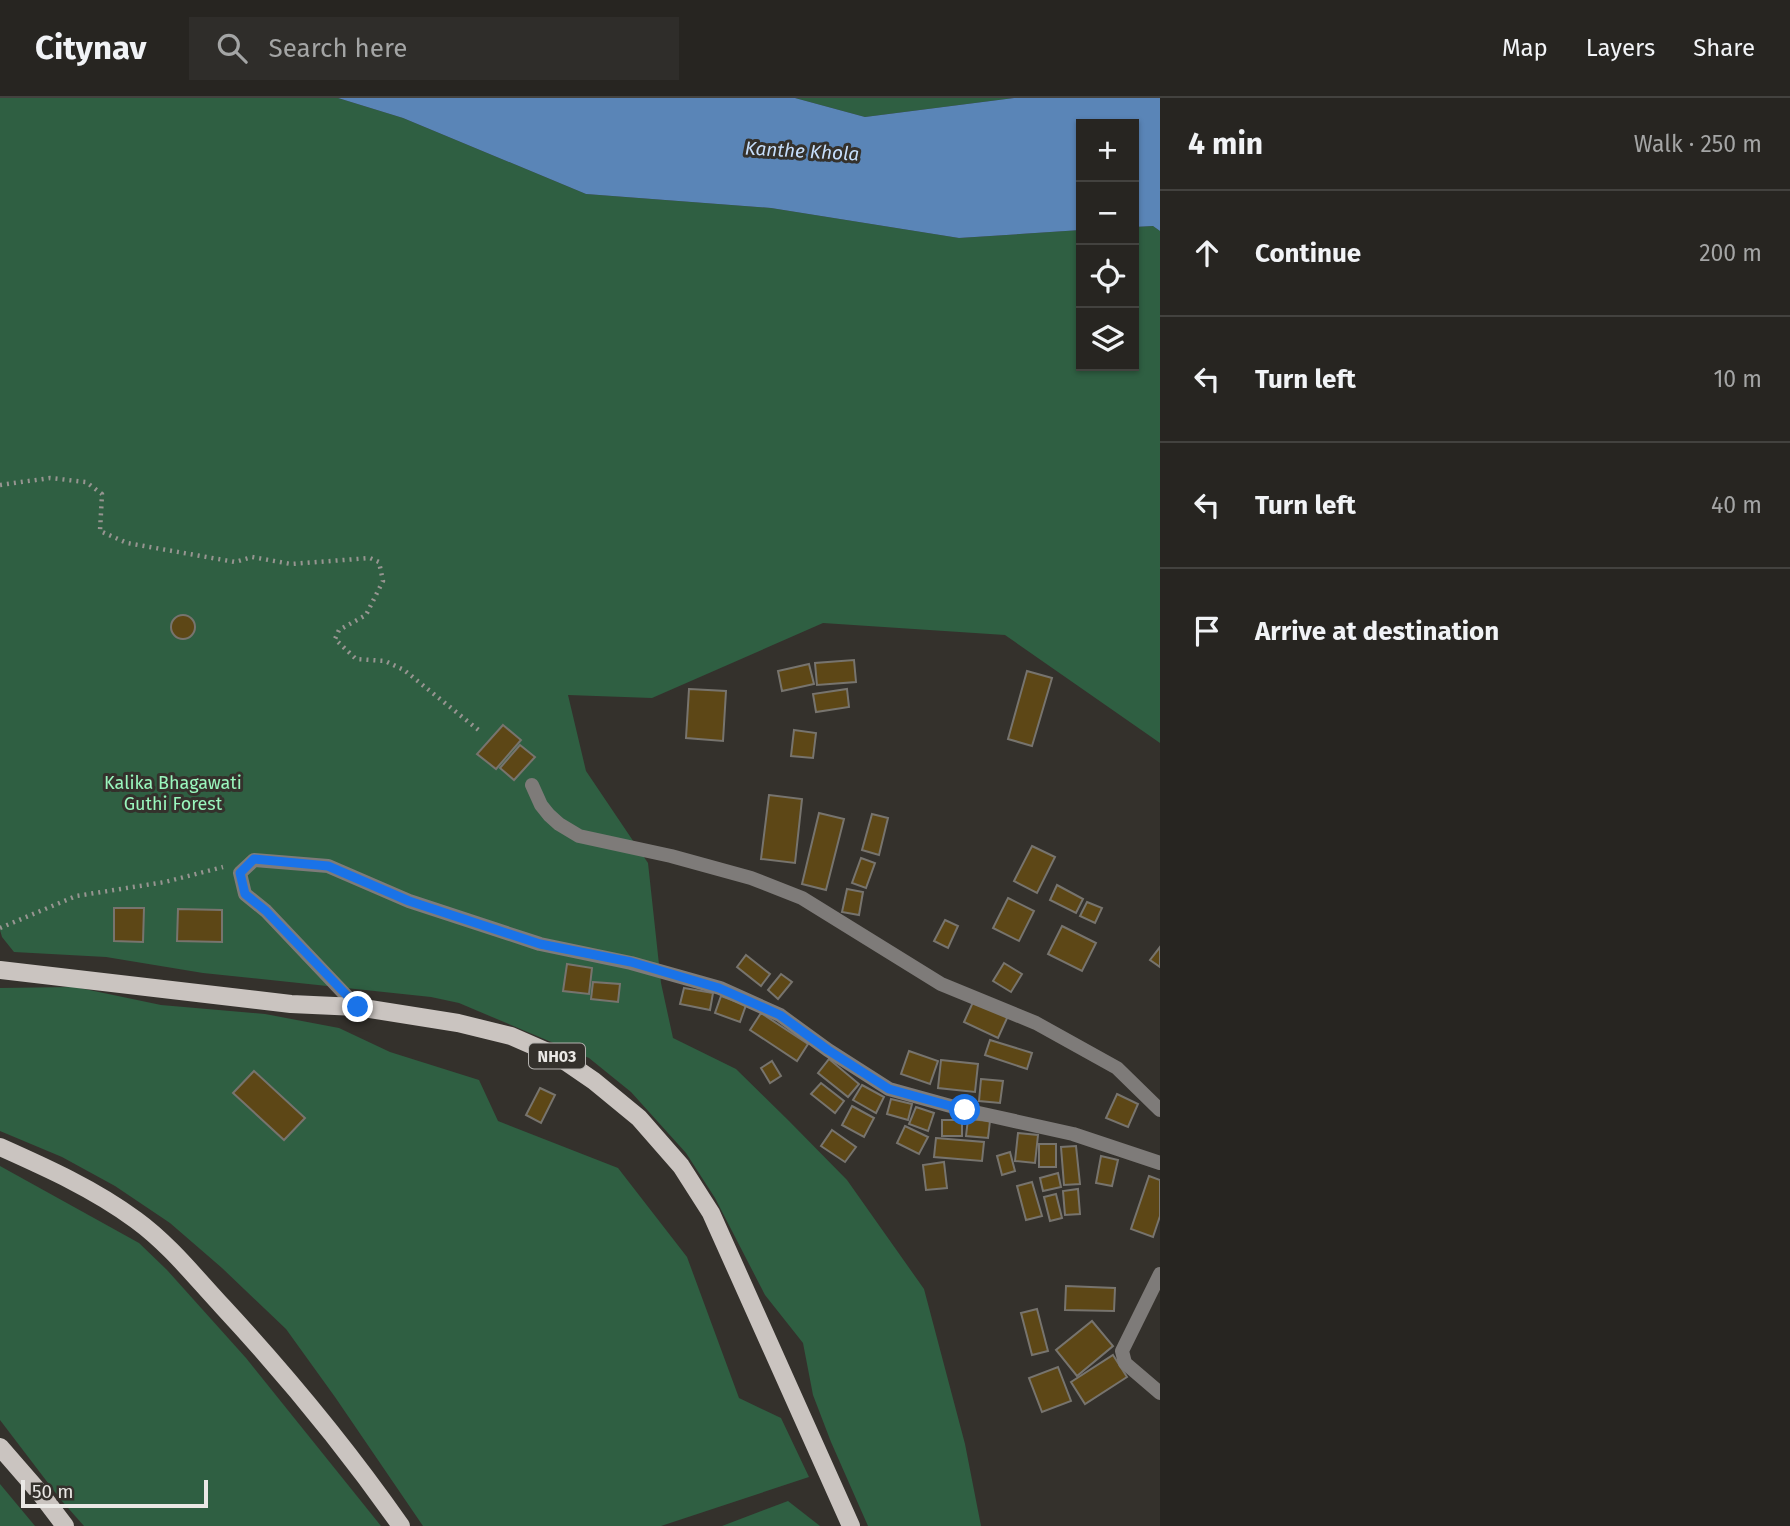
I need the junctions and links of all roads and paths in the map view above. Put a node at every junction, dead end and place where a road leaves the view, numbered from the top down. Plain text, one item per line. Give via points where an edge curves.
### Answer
1 (0, 485) edge
2 (481, 732) dead end
3 (532, 785) dead end
4 (254, 859) junction
5 (0, 928) edge
6 (0, 970) edge
7 (358, 1007) junction
8 (1160, 1110) edge
9 (0, 1147) edge
10 (1160, 1163) edge
11 (1160, 1274) edge
12 (1160, 1393) edge
13 (0, 1447) edge
14 (65, 1526) edge
15 (401, 1526) edge
16 (851, 1526) edge

1 - 2 path via 50,478 86,482 102,494 100,531 127,543 235,562 252,557 291,564 370,558 379,562 383,581 366,615 339,630 335,639 356,659 386,661 404,670
3 - 8 street via 549,814 579,836 751,878 802,898 941,984 1035,1023 1117,1068
4 - 5 path via 165,882 76,896
4 - 7 street via 240,873 245,894
4 - 10 street via 328,866 409,901 540,944 631,962 719,988 780,1015 889,1089 1073,1134
6 - 7 main road, NH03 via 291,1004
7 - 16 main road, NH03 via 511,1036 559,1057 639,1118 681,1166 712,1213
9 - 15 main road via 99,1196 169,1248 315,1412
11 - 12 street via 1122,1352 1125,1363
13 - 14 main road

